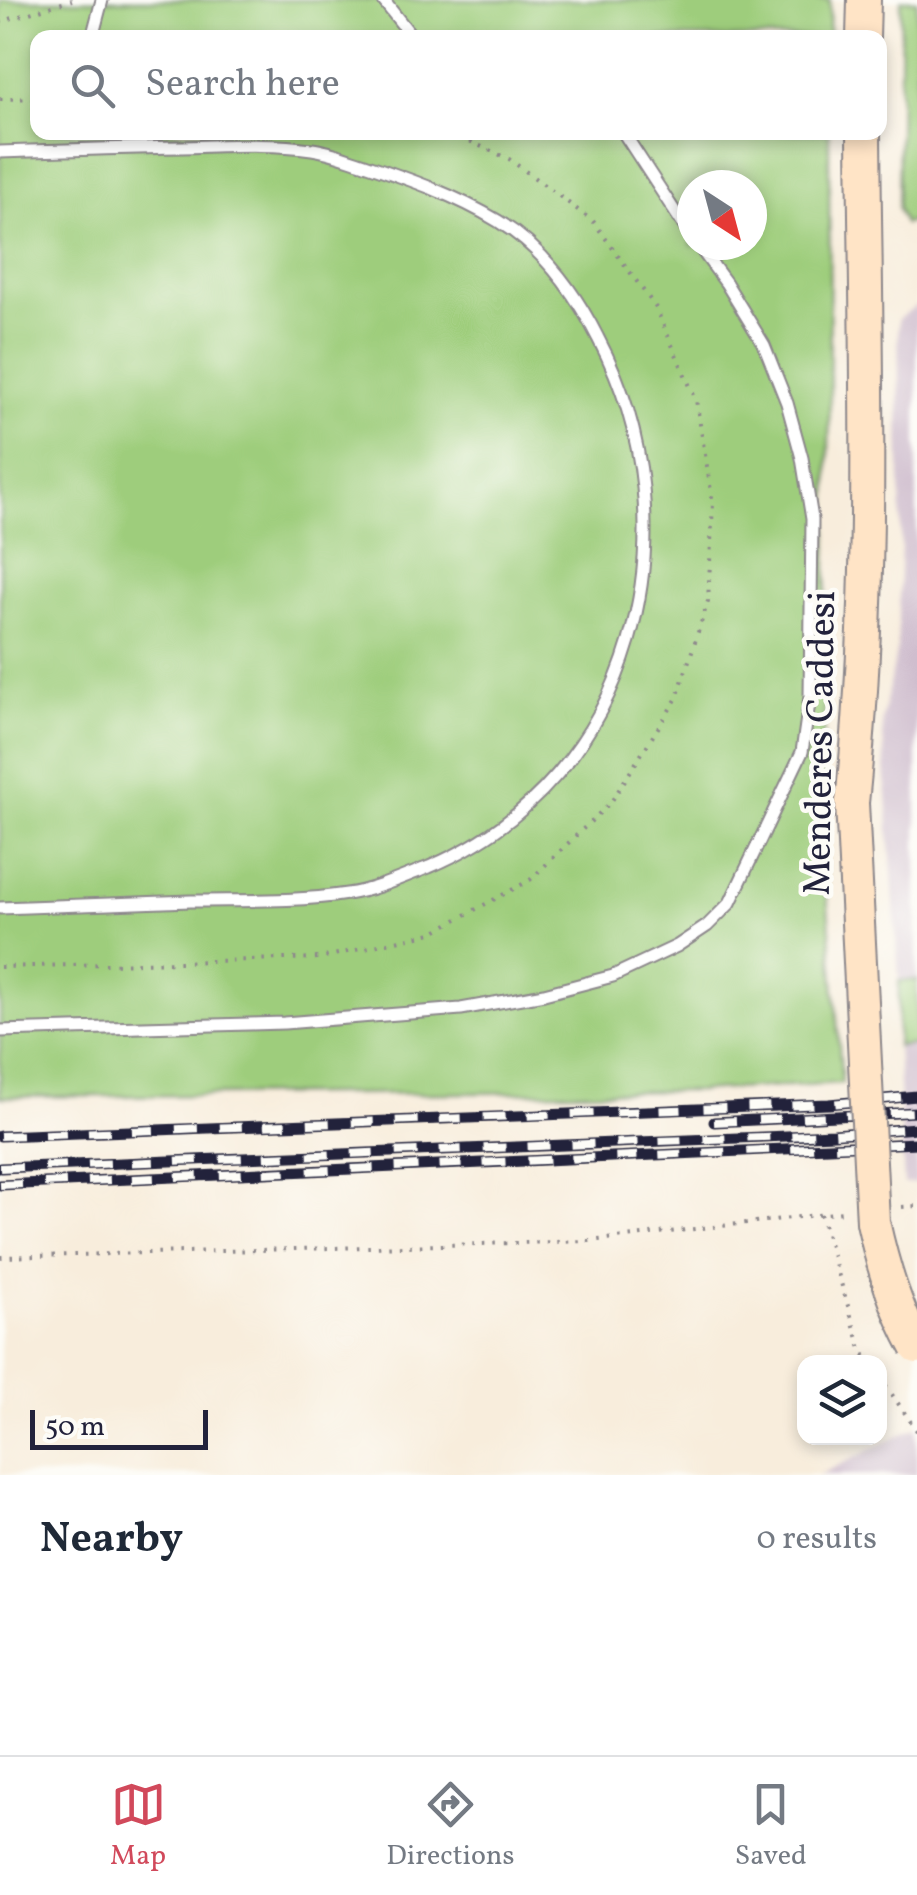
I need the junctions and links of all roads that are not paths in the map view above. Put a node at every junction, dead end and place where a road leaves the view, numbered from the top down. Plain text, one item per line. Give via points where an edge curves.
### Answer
1 (102, 0) edge
2 (382, 0) edge
3 (864, 0) edge
4 (94, 30) edge
5 (406, 30) edge
6 (863, 30) edge
7 (628, 140) edge
8 (864, 140) edge
9 (0, 152) edge
10 (677, 215) edge
11 (709, 260) edge
12 (0, 908) edge
13 (0, 1031) edge
14 (917, 1347) edge

1 - 4 lane
2 - 5 lane
3 - 6 main road
7 - 10 lane
8 - 14 main road, Menderes Caddesi, bridge via 867,520 862,712 852,803 873,1222 900,1316
9 - 12 lane via 318,149 440,190 502,223 553,267 614,369 636,430 647,508 635,628 610,690 549,785 470,845 434,865 349,894
11 - 13 lane via 764,345 787,403 812,519 810,696 802,752 730,903 677,946 614,976 461,1009 284,1023

